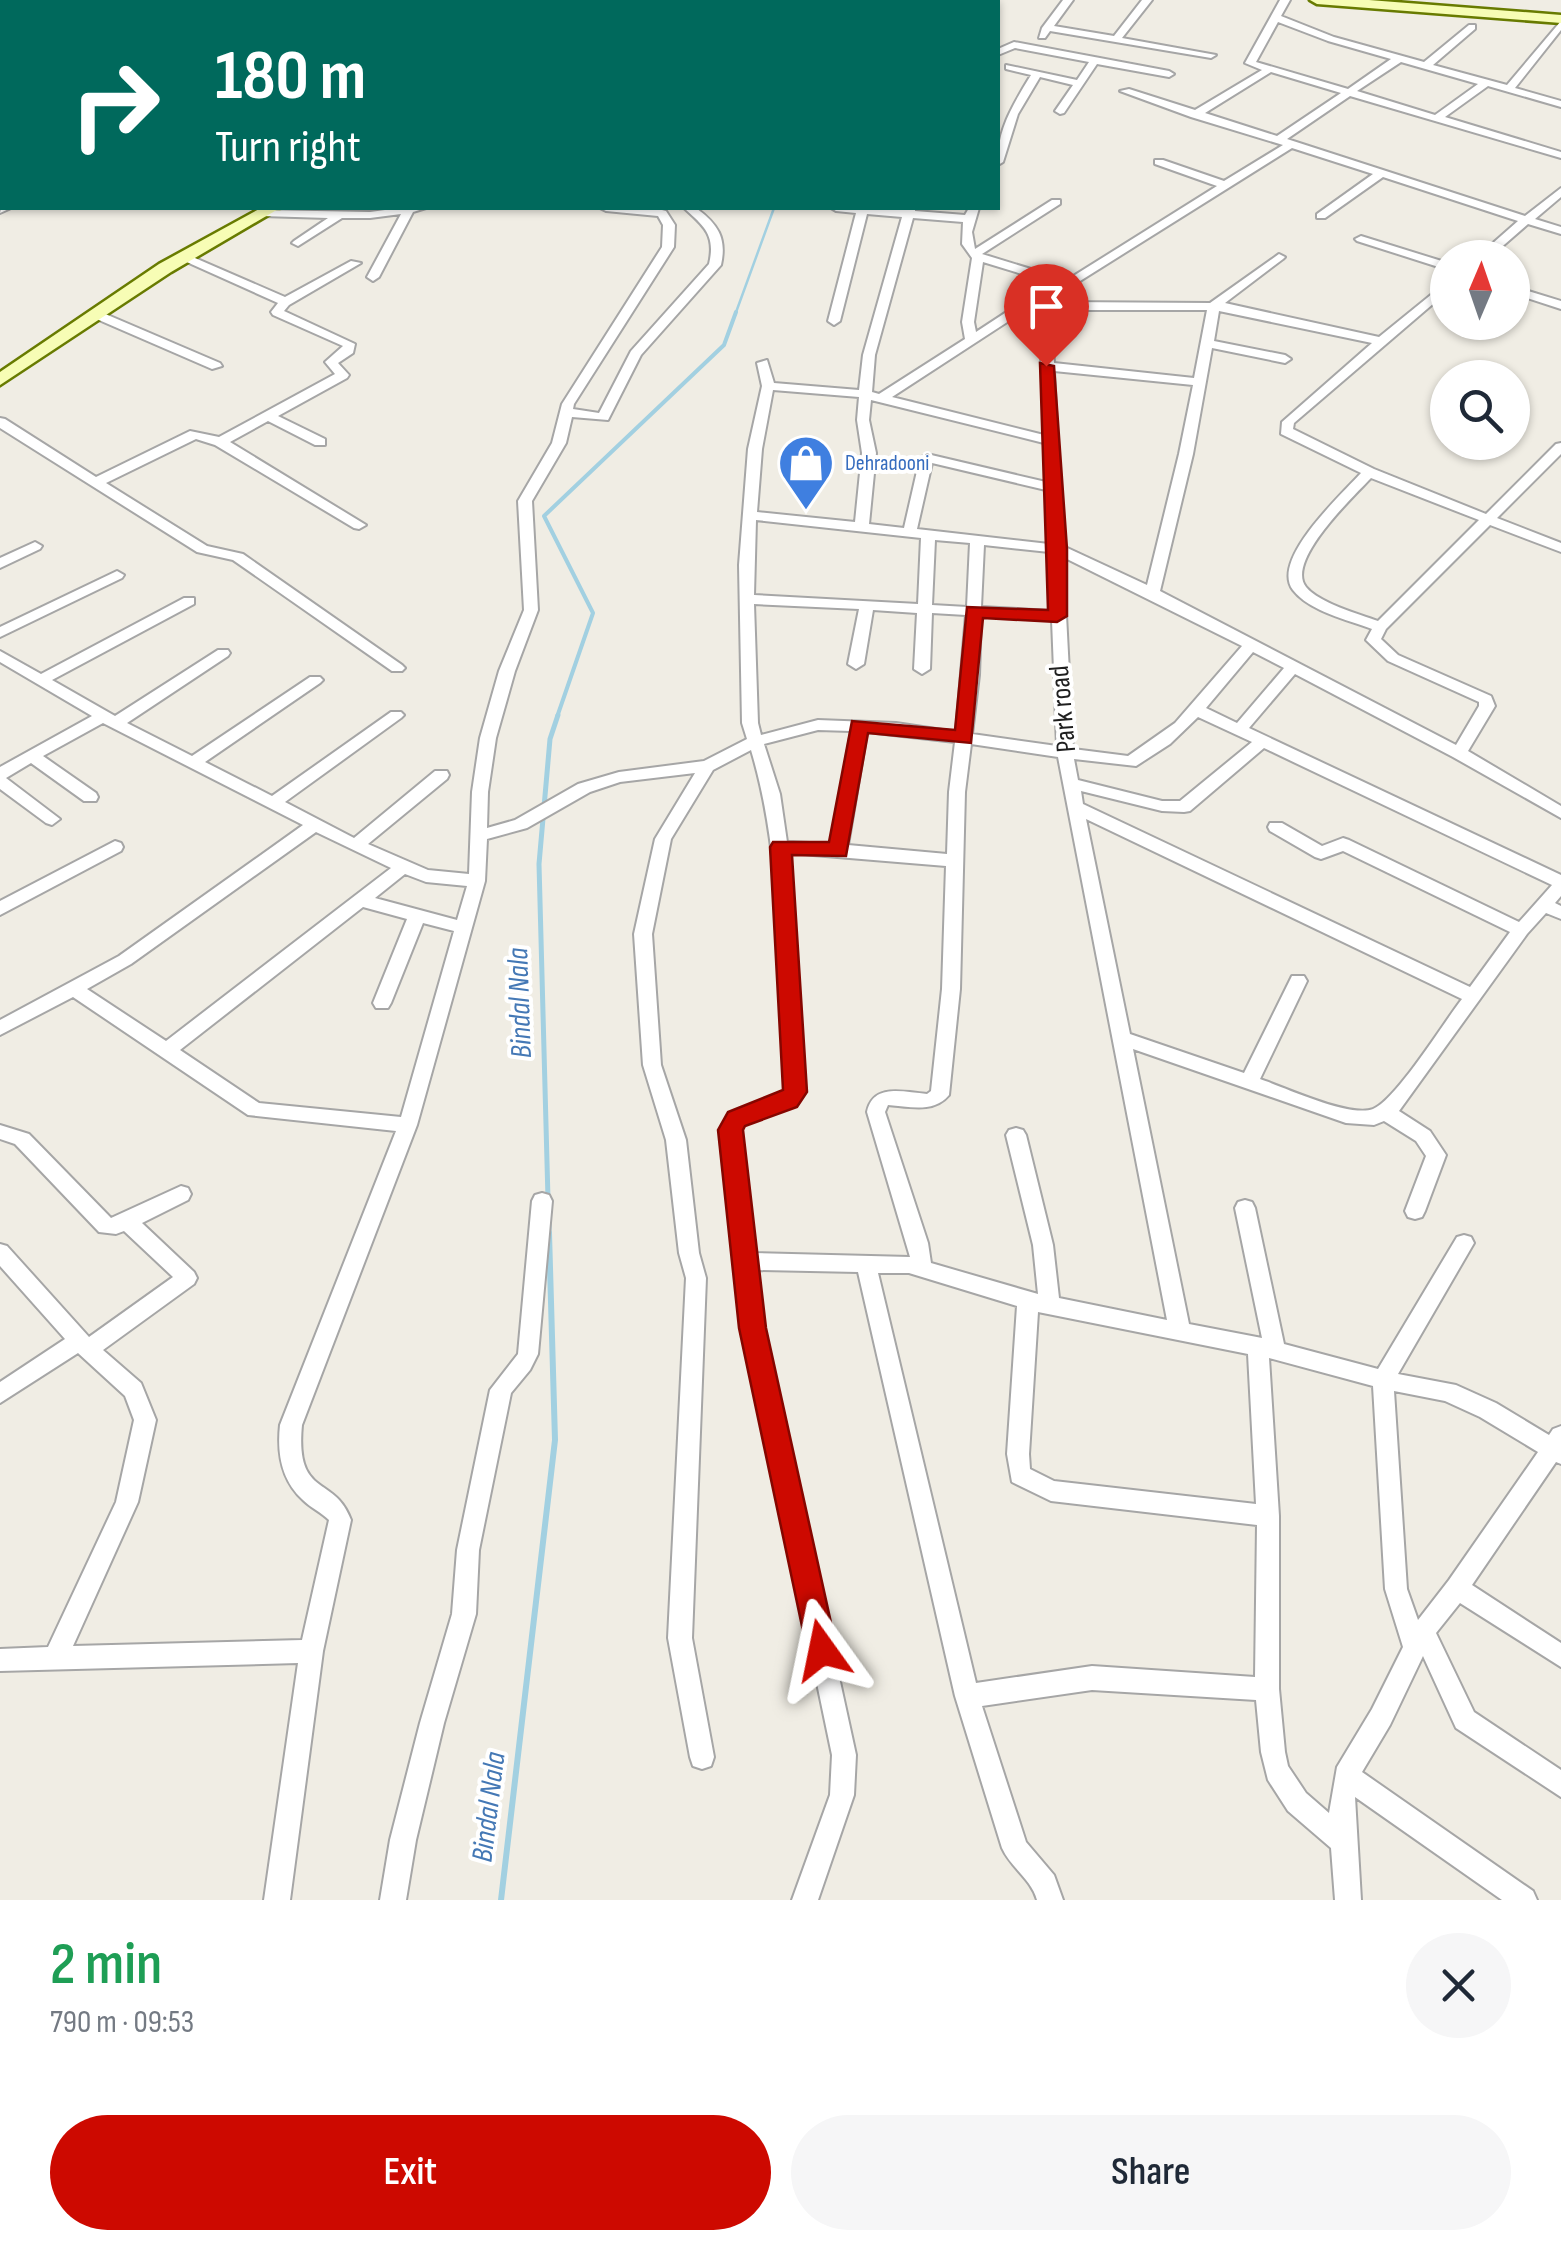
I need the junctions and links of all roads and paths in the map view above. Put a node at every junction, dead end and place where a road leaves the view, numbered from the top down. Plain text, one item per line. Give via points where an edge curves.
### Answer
1 (1068, 0) edge
2 (1147, 0) edge
3 (1285, 0) edge
4 (1317, 0) edge
5 (1435, 4) edge
6 (1467, 6) edge
7 (1274, 17) junction
8 (1561, 22) edge
9 (1472, 27) dead end
10 (1046, 28) junction
11 (1117, 38) junction
12 (1034, 48) junction
13 (1000, 51) edge
14 (1211, 55) dead end
15 (1398, 59) junction
16 (1095, 60) junction
17 (1425, 66) junction
18 (1010, 67) junction
19 (1268, 70) junction
20 (1037, 73) junction
21 (1169, 74) dead end
22 (1000, 79) edge
23 (1078, 83) junction
24 (1486, 83) junction
25 (1509, 89) junction
26 (1125, 91) dead end
27 (1347, 94) junction
28 (1561, 104) edge
29 (1060, 111) dead end
30 (1195, 115) junction
31 (1436, 119) junction
32 (1284, 143) junction
33 (1000, 156) edge
34 (1561, 156) edge
35 (1159, 162) dead end
36 (1381, 174) junction
37 (1227, 186) junction
38 (1561, 191) edge
39 (1056, 202) dead end
40 (257, 210) edge
41 (257, 210) edge
42 (272, 210) edge
43 (402, 210) edge
44 (413, 210) edge
45 (628, 210) edge
46 (693, 210) edge
47 (862, 210) edge
48 (909, 210) edge
49 (971, 213) edge
50 (339, 215) junction
51 (1322, 216) dead end
52 (1526, 221) junction
53 (1561, 232) edge
54 (1361, 238) dead end
55 (1502, 240) edge
56 (298, 243) dead end
57 (975, 256) junction
58 (184, 257) junction
59 (1280, 257) dead end
60 (1430, 261) edge
61 (354, 263) dead end
62 (373, 277) dead end
63 (1066, 288) junction
64 (1530, 295) edge
65 (1430, 298) edge
66 (284, 302) junction
67 (1054, 306) junction
68 (1214, 306) junction
69 (1561, 306) edge
70 (96, 314) junction
71 (834, 321) dead end
72 (1378, 340) junction
73 (972, 341) junction
74 (1206, 344) junction
75 (1285, 359) dead end
76 (764, 363) dead end
77 (216, 366) dead end
78 (1046, 366) junction
79 (0, 367) edge
80 (0, 380) edge
81 (1199, 382) junction
82 (768, 386) junction
83 (864, 394) junction
84 (882, 398) junction
85 (565, 412) junction
86 (269, 416) junction
87 (0, 422) edge
88 (1050, 440) junction
89 (220, 442) junction
90 (320, 442) dead end
91 (1561, 447) edge
92 (1369, 472) junction
93 (96, 482) junction
94 (1053, 488) junction
95 (750, 515) junction
96 (1489, 519) junction
97 (359, 525) dead end
98 (862, 525) junction
99 (910, 530) junction
100 (928, 534) junction
101 (977, 540) junction
102 (35, 546) dead end
103 (1561, 548) edge
104 (1058, 549) junction
105 (0, 564) edge
106 (117, 575) dead end
107 (1152, 593) junction
108 (748, 599) junction
109 (190, 601) dead end
110 (867, 606) junction
111 (925, 609) junction
112 (974, 612) junction
113 (1057, 616) junction
114 (1380, 627) junction
115 (0, 633) edge
116 (1248, 647) junction
117 (223, 653) dead end
118 (0, 656) edge
119 (856, 664) dead end
120 (1293, 667) junction
121 (396, 668) dead end
122 (922, 669) dead end
123 (41, 680) junction
124 (315, 680) dead end
125 (1195, 709) junction
126 (396, 715) dead end
127 (110, 719) junction
128 (860, 725) junction
129 (1239, 730) junction
130 (964, 738) junction
131 (756, 741) junction
132 (1263, 741) junction
133 (1065, 752) junction
134 (1458, 753) junction
135 (32, 756) junction
136 (192, 762) junction
137 (707, 766) junction
138 (0, 774) edge
139 (441, 775) dead end
140 (0, 782) edge
141 (1072, 784) junction
142 (90, 797) dead end
143 (274, 803) junction
144 (1076, 807) junction
145 (1561, 813) edge
146 (52, 819) dead end
147 (316, 824) junction
148 (1276, 827) dead end
149 (477, 836) junction
150 (356, 845) junction
151 (115, 847) dead end
152 (780, 847) junction
153 (839, 850) junction
154 (955, 861) junction
155 (403, 867) junction
156 (477, 882) junction
157 (1561, 884) edge
158 (362, 900) junction
159 (1542, 904) junction
160 (0, 909) edge
161 (1561, 914) edge
162 (417, 915) junction
163 (464, 928) junction
164 (1521, 930) junction
165 (1298, 981) dead end
166 (73, 988) junction
167 (1472, 996) junction
168 (382, 1004) dead end
169 (0, 1028) edge
170 (1125, 1038) junction
171 (166, 1050) junction
172 (1249, 1081) junction
173 (1386, 1113) junction
174 (408, 1124) junction
175 (0, 1132) edge
176 (1016, 1135) dead end
177 (181, 1194) dead end
178 (542, 1201) dead end
179 (1245, 1208) dead end
180 (1414, 1211) dead end
181 (127, 1222) junction
182 (1464, 1244) dead end
183 (0, 1252) edge
184 (746, 1261) junction
185 (866, 1264) junction
186 (922, 1269) junction
187 (1039, 1302) junction
188 (1180, 1331) junction
189 (84, 1345) junction
190 (1267, 1348) junction
191 (1383, 1380) junction
192 (0, 1394) edge
193 (1558, 1446) edge
194 (1268, 1516) junction
195 (1456, 1588) junction
196 (1419, 1639) junction
197 (311, 1651) junction
198 (1561, 1656) edge
199 (56, 1657) junction
200 (0, 1660) edge
201 (1267, 1689) junction
202 (967, 1696) junction
203 (702, 1756) dead end
204 (1346, 1776) junction
205 (1561, 1785) edge
206 (1343, 1841) junction
207 (277, 1900) edge
208 (393, 1900) edge
209 (805, 1900) edge
210 (1050, 1900) edge
211 (1348, 1900) edge
212 (1524, 1900) edge

1 - 10 street
2 - 11 street
3 - 7 street
4 - 5 street
5 - 6 street
6 - 8 street
7 - 15 street
7 - 19 street via 1248,61
8 - 25 street
9 - 17 street
10 - 11 street
10 - 12 street
11 - 14 street
12 - 13 street via 1011,44
12 - 16 street
12 - 18 street
15 - 17 street
15 - 27 street, Park road
16 - 21 street
16 - 23 street
17 - 24 street
18 - 20 street
18 - 22 street
19 - 27 street
19 - 30 street
20 - 23 street
20 - 33 street via 1013,114
23 - 29 street
24 - 25 street
24 - 31 street
25 - 28 street
26 - 30 street
27 - 31 street
27 - 32 street, Park road
30 - 32 street
31 - 34 street
32 - 36 street
32 - 37 street, Park road
35 - 37 street
36 - 51 street
36 - 52 street
37 - 63 street, Park road
38 - 52 street
39 - 57 street
40 - 58 street
41 - 79 street via 138,272
42 - 50 street
43 - 50 street
44 - 62 street
45 - 85 street via 662,213 668,247
46 - 85 street via 720,236 716,265 636,354 606,414
47 - 48 street
47 - 71 street
48 - 49 street
48 - 83 street via 875,327
49 - 57 street via 967,248
50 - 56 street
52 - 53 street
52 - 55 street
54 - 60 street
57 - 63 street
57 - 73 street
58 - 66 street
58 - 70 street
59 - 68 street
61 - 66 street
63 - 67 street, Park road
63 - 73 street via 1044,293
64 - 69 street
65 - 72 street
66 - 86 street via 277,312 350,348 330,362 340,378
67 - 68 street
67 - 78 street, Park road
68 - 72 street
68 - 74 street
70 - 77 street
70 - 80 street
72 - 92 street via 1285,426 1290,436
73 - 84 street
74 - 75 street
74 - 81 street
76 - 82 street
78 - 81 street
78 - 88 street, Park road
81 - 107 street
82 - 83 street
82 - 95 street
83 - 84 street
83 - 98 street via 869,441
84 - 88 street
85 - 149 street via 559,443 525,502 531,610 488,738
86 - 89 street
86 - 90 street
87 - 93 street
88 - 94 street, Park road
89 - 93 street via 194,434
89 - 97 street
91 - 96 street
92 - 96 street
92 - 114 street via 1302,548 1293,575 1309,596
93 - 121 street via 202,548 238,557
94 - 99 street via 929,458
94 - 104 street, Park road
95 - 98 street
95 - 108 street
96 - 103 street
96 - 114 street
98 - 99 street
99 - 100 street
100 - 101 street
100 - 111 street
101 - 104 street
101 - 112 street
102 - 105 street
104 - 107 street
104 - 113 street, Park road
106 - 115 street
107 - 116 street
108 - 110 street
108 - 131 street
109 - 123 street
110 - 111 street
110 - 119 street
111 - 112 street
111 - 122 street
112 - 113 street
112 - 130 street
113 - 133 street, Park road
114 - 134 street via 1373,640 1378,649 1486,699
116 - 120 street
116 - 125 street
117 - 127 street
118 - 123 street
120 - 129 street
120 - 134 street
123 - 127 street
124 - 136 street
125 - 129 street
125 - 133 street via 1130,762
126 - 143 street
127 - 135 street
127 - 136 street
128 - 130 street
128 - 131 street via 818,725
128 - 153 street
129 - 132 street
130 - 133 street
130 - 154 street
131 - 137 street
131 - 152 street
132 - 141 street via 1184,807
132 - 157 street
133 - 141 street, Park road
134 - 145 street
135 - 138 street
135 - 142 street
136 - 143 street
137 - 149 street via 618,777 508,829
137 - 203 street via 663,839 643,934 652,1065 676,1140 696,1278 680,1638
139 - 150 street
140 - 146 street
141 - 144 street, Park road
143 - 147 street
144 - 167 street
144 - 170 street, Park road
147 - 150 street
147 - 166 street via 125,960
148 - 164 street via 1321,853 1343,844
149 - 156 street
150 - 155 street
151 - 160 street
152 - 153 street
152 - 184 street via 795,1092 736,1119 730,1130
153 - 154 street
154 - 186 street via 940,1095 929,1102 885,1098 876,1112
155 - 156 street
155 - 158 street
156 - 163 street
157 - 159 street
158 - 162 street
158 - 171 street
159 - 161 street
159 - 164 street
162 - 163 street
162 - 168 street
163 - 174 street
164 - 167 street
165 - 172 street
166 - 169 street
166 - 171 street
167 - 173 street
170 - 172 street
170 - 188 street, Park road
171 - 174 street via 255,1110
172 - 173 street via 1346,1116
173 - 180 street via 1423,1136 1436,1155
174 - 197 street via 291,1424 289,1461 296,1478 338,1511 340,1520
175 - 181 street via 22,1139 106,1226
176 - 187 street via 1043,1245
177 - 181 street
178 - 208 street via 528,1354 502,1390 468,1550 464,1614 432,1722
179 - 190 street
181 - 189 street via 187,1278
182 - 191 street
183 - 189 street
184 - 185 street
184 - 209 street via 764,1385 844,1756 842,1796
185 - 186 street
185 - 202 street
186 - 187 street
187 - 188 street
187 - 194 street via 1020,1475 1051,1491
188 - 190 street
189 - 192 street
189 - 199 street via 133,1390 145,1420 127,1502
190 - 191 street
190 - 194 street
191 - 193 street via 1466,1399
191 - 196 street via 1396,1589
193 - 195 street
194 - 201 street
195 - 196 street
195 - 198 street
196 - 204 street
196 - 205 street via 1465,1720
197 - 199 street
197 - 207 street
199 - 200 street
201 - 202 street via 1092,1678
201 - 206 street via 1277,1770 1297,1802
202 - 210 street via 1015,1848 1046,1881
204 - 206 street
204 - 212 street
206 - 211 street

